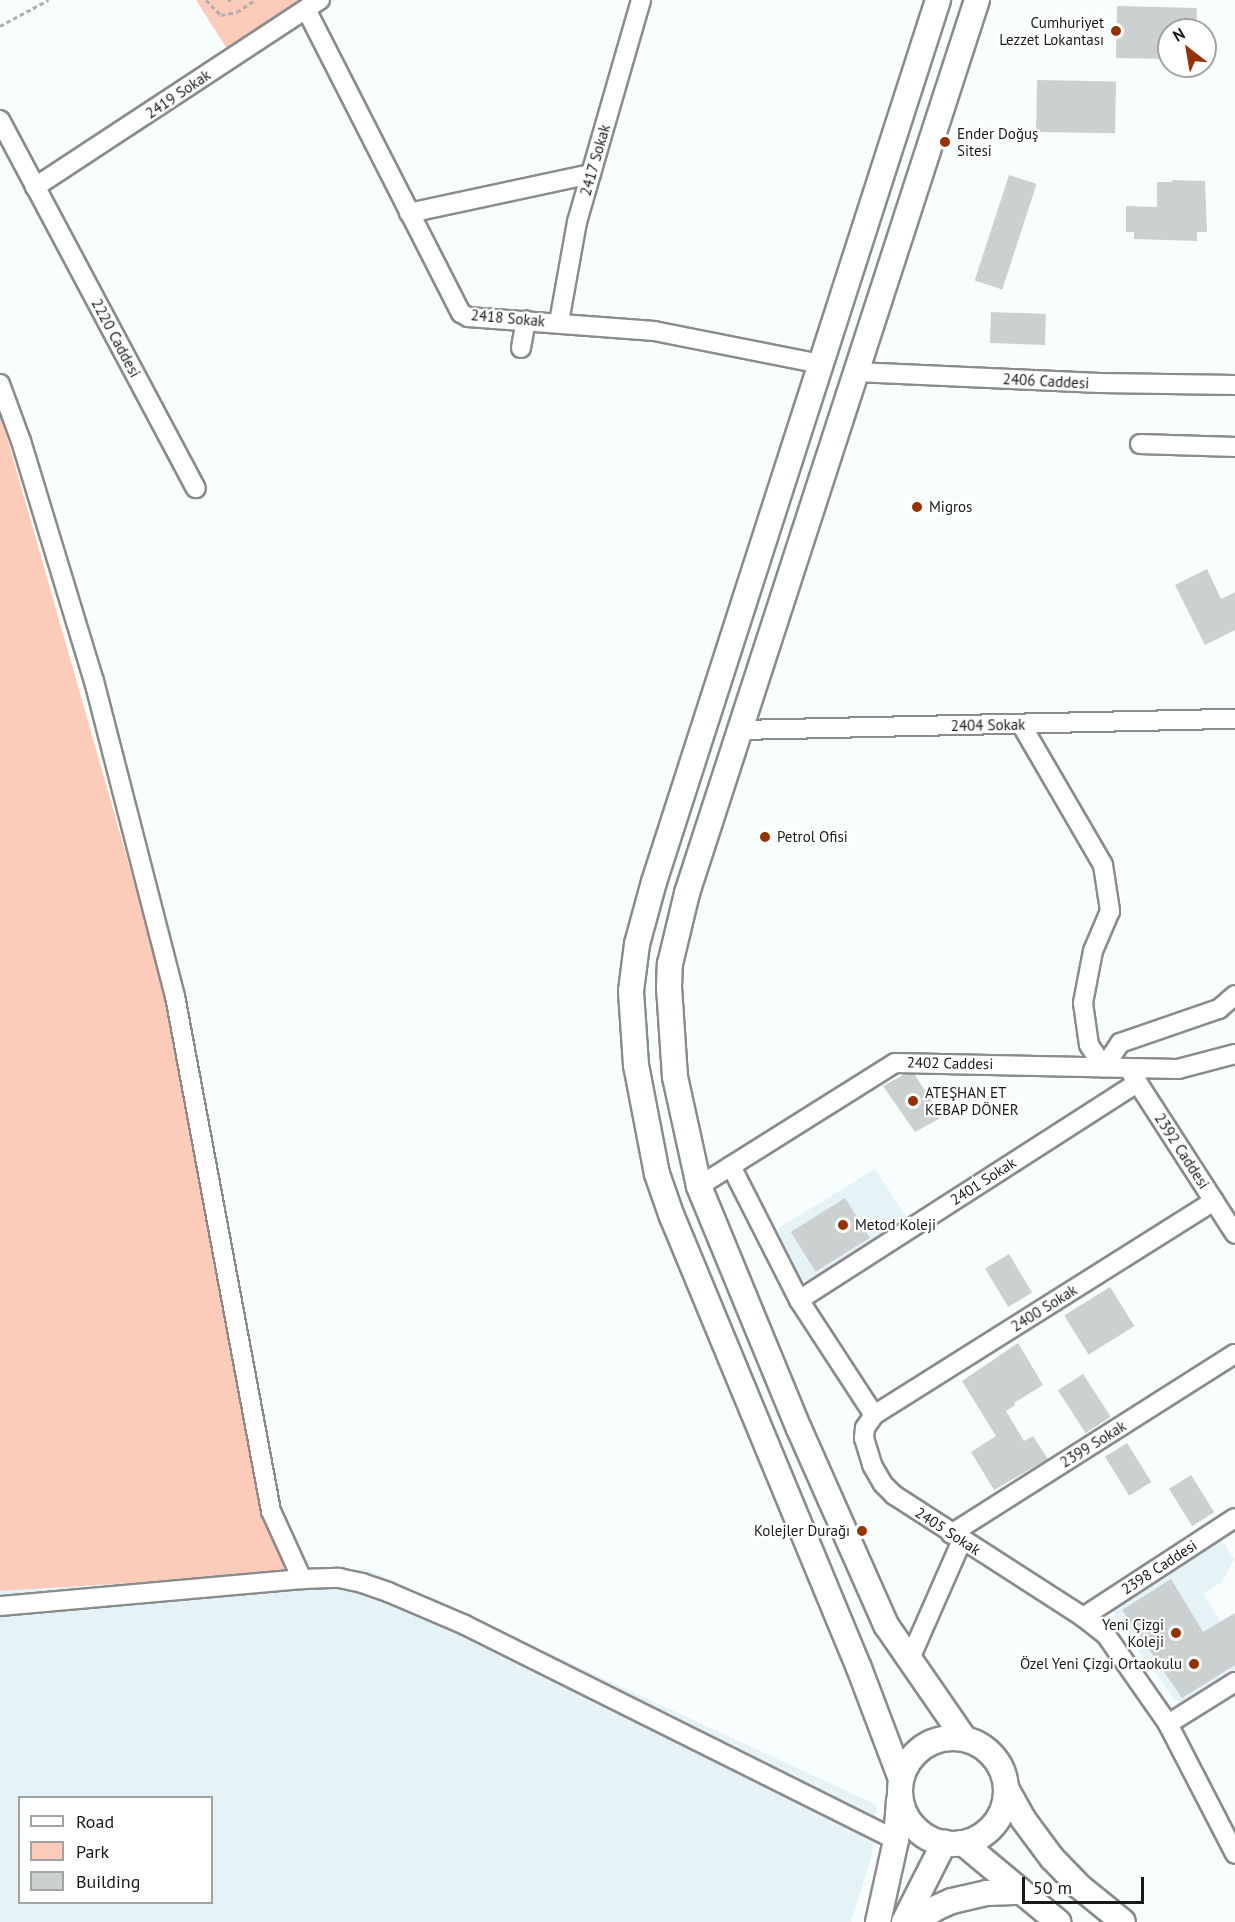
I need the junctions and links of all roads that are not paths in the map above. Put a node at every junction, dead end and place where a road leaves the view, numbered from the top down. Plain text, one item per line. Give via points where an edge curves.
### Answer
1 (640, 0) edge
2 (938, 0) edge
3 (977, 0) edge
4 (313, 5) edge
5 (0, 120) edge
6 (591, 174) junction
7 (35, 187) junction
8 (409, 213) junction
9 (526, 320) junction
10 (559, 322) junction
11 (521, 348) dead end
12 (821, 364) junction
13 (856, 372) junction
14 (0, 384) edge
15 (1235, 385) edge
16 (1140, 444) dead end
17 (1235, 447) edge
18 (196, 488) dead end
19 (1235, 719) edge
20 (1021, 724) junction
21 (740, 730) junction
22 (1235, 995) edge
23 (1235, 1054) edge
24 (1104, 1067) junction
25 (1133, 1075) junction
26 (731, 1166) junction
27 (699, 1186) junction
28 (1214, 1201) junction
29 (1235, 1234) edge
30 (799, 1300) junction
31 (1235, 1354) edge
32 (874, 1415) junction
33 (1235, 1518) edge
34 (957, 1537) junction
35 (302, 1579) junction
36 (0, 1606) edge
37 (1083, 1617) junction
38 (909, 1661) junction
39 (1235, 1682) edge
40 (1168, 1724) junction
41 (964, 1738) junction
42 (901, 1787) junction
43 (1006, 1788) junction
44 (896, 1840) junction
45 (953, 1843) junction
46 (1234, 1849) edge
47 (1021, 1892) junction
48 (878, 1922) edge
49 (904, 1922) edge
50 (915, 1922) edge
51 (1058, 1922) edge
52 (1123, 1922) edge

1 - 6 street, 2417 Sokak
2 - 12 main road
3 - 13 main road
4 - 7 street, 2419 Sokak
4 - 8 street, 2418 Sokak
5 - 7 street, 2220 Caddesi
6 - 8 street
6 - 10 street, 2417 Sokak via 577,222
7 - 18 street, 2220 Caddesi
8 - 9 street, 2418 Sokak via 461,313
9 - 10 street, 2418 Sokak
9 - 11 street
10 - 12 street, 2418 Sokak via 654,331
12 - 13 main road
12 - 42 main road via 651,893 633,969 633,1035 651,1149 672,1216 860,1668
13 - 15 street, 2406 Caddesi
13 - 21 main road
14 - 35 street via 94,681 175,996 271,1511
16 - 17 street
19 - 20 street, 2404 Sokak
20 - 21 street, 2404 Sokak
20 - 24 street via 1103,865 1110,911 1093,951 1083,1003 1089,1045
21 - 27 main road via 687,893 670,964 669,1013 675,1077
22 - 24 street via 1219,1009 1120,1043
23 - 25 street, 2402 Caddesi via 1185,1069
24 - 25 street, 2402 Caddesi
24 - 26 street, 2402 Caddesi via 895,1063
25 - 28 street, 2392 Caddesi
25 - 30 street, 2401 Sokak
26 - 27 street, 2402 Caddesi
26 - 30 street
27 - 38 main road via 799,1429 886,1625
28 - 29 street, 2392 Caddesi
28 - 32 street, 2400 Sokak
30 - 32 street
31 - 34 street, 2399 Sokak
32 - 34 street, 2405 Sokak via 865,1428 864,1438 877,1475 894,1495
33 - 37 street, 2398 Caddesi
34 - 37 street, 2405 Sokak
34 - 38 street
35 - 36 street
35 - 44 street via 339,1578 362,1583 465,1625
37 - 40 street, 2405 Sokak via 1106,1635
38 - 41 main road
39 - 40 street
40 - 46 street, 2405 Sokak
41 - 42 main road via 942,1739 921,1748 910,1758
41 - 43 main road via 994,1756
42 - 44 main road
42 - 45 main road via 906,1817 916,1830 929,1839
43 - 45 main road via 1004,1806 989,1830
43 - 52 main road via 1052,1858
44 - 48 main road
45 - 47 main road
45 - 49 main road
47 - 50 main road via 969,1896 936,1908
47 - 51 main road

